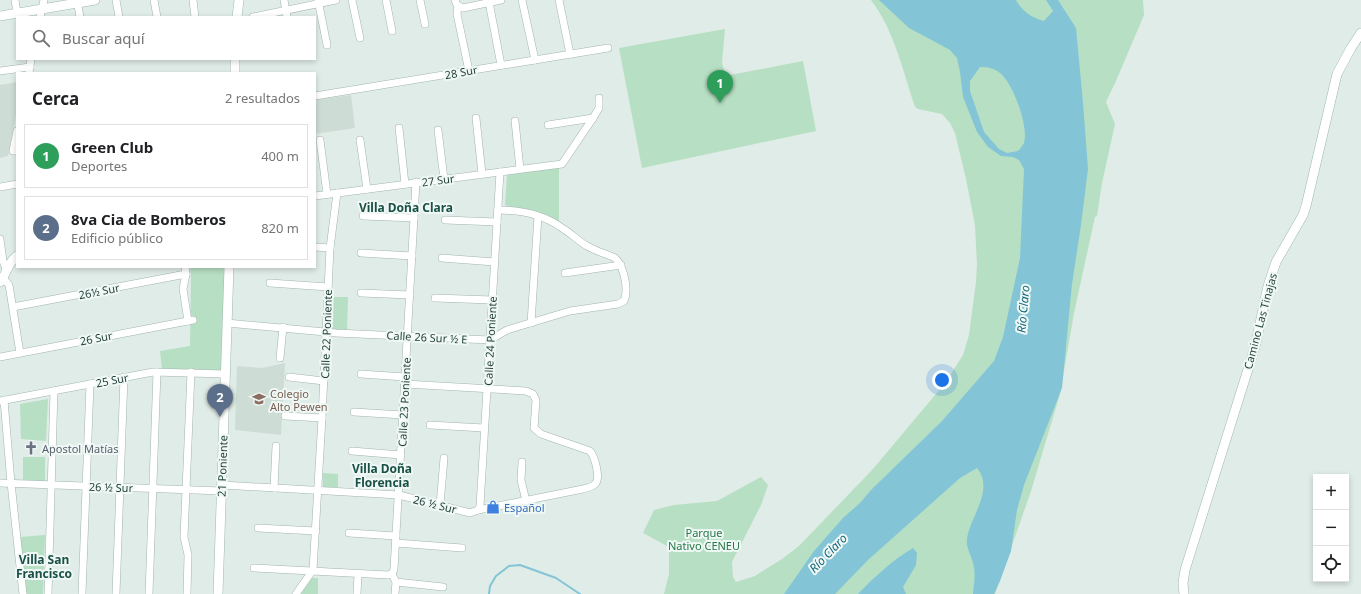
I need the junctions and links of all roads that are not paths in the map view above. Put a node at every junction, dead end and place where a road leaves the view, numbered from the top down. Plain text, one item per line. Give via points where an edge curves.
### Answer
1 (15, 0) edge
2 (95, 0) edge
3 (116, 0) edge
4 (154, 0) edge
5 (193, 0) edge
6 (239, 0) edge
7 (284, 0) edge
8 (336, 0) edge
9 (352, 0) edge
10 (386, 0) edge
11 (420, 0) edge
12 (501, 0) edge
13 (522, 0) edge
14 (559, 0) edge
15 (78, 1) edge
16 (318, 2) edge
17 (489, 2) junction
18 (457, 3) edge
19 (42, 9) edge
20 (17, 13) junction
21 (287, 14) edge
22 (0, 16) edge
23 (80, 16) edge
24 (119, 16) edge
25 (157, 16) edge
26 (195, 16) edge
27 (237, 16) edge
28 (264, 16) edge
29 (425, 24) dead end
30 (392, 31) dead end
31 (1361, 33) edge
32 (360, 38) dead end
33 (327, 45) dead end
34 (608, 48) dead end
35 (570, 54) junction
36 (31, 60) edge
37 (235, 60) edge
38 (535, 60) junction
39 (501, 65) junction
40 (29, 70) edge
41 (0, 71) edge
42 (469, 71) junction
43 (235, 72) edge
44 (316, 96) edge
45 (599, 98) dead end
46 (476, 118) dead end
47 (593, 118) junction
48 (515, 121) dead end
49 (548, 125) dead end
50 (399, 128) dead end
51 (438, 130) dead end
52 (320, 140) dead end
53 (360, 140) dead end
54 (16, 141) edge
55 (15, 151) edge
56 (520, 169) junction
57 (500, 172) junction
58 (482, 174) junction
59 (444, 179) junction
60 (416, 182) junction
61 (16, 184) edge
62 (405, 184) junction
63 (0, 187) edge
64 (367, 189) junction
65 (337, 193) junction
66 (327, 194) junction
67 (316, 196) edge
68 (498, 210) junction
69 (363, 216) dead end
70 (538, 216) junction
71 (414, 218) junction
72 (445, 220) dead end
73 (497, 222) junction
74 (0, 239) edge
75 (316, 248) edge
76 (330, 248) junction
77 (361, 253) dead end
78 (412, 256) junction
79 (16, 257) edge
80 (442, 258) dead end
81 (494, 262) junction
82 (620, 263) junction
83 (229, 268) edge
84 (186, 271) edge
85 (565, 273) dead end
86 (3, 276) edge
87 (270, 283) dead end
88 (328, 287) junction
89 (361, 293) dead end
90 (410, 295) junction
91 (435, 298) dead end
92 (492, 300) junction
93 (13, 307) junction
94 (227, 323) junction
95 (530, 323) junction
96 (283, 327) junction
97 (326, 332) junction
98 (408, 336) junction
99 (490, 340) junction
100 (20, 353) junction
101 (0, 357) edge
102 (280, 358) dead end
103 (157, 372) junction
104 (191, 372) junction
105 (225, 374) junction
106 (361, 374) dead end
107 (289, 377) dead end
108 (124, 378) junction
109 (324, 381) junction
110 (405, 381) junction
111 (90, 384) junction
112 (487, 390) junction
113 (54, 391) junction
114 (2, 400) edge
115 (354, 412) dead end
116 (285, 416) dead end
117 (403, 416) junction
118 (322, 418) junction
119 (430, 424) dead end
120 (484, 428) junction
121 (276, 446) dead end
122 (352, 451) dead end
123 (401, 455) junction
124 (444, 458) dead end
125 (522, 462) dead end
126 (0, 483) edge
127 (11, 483) junction
128 (51, 485) junction
129 (86, 486) junction
130 (119, 487) junction
131 (222, 488) junction
132 (274, 488) junction
133 (153, 489) junction
134 (186, 490) junction
135 (318, 490) junction
136 (399, 495) junction
137 (526, 501) junction
138 (440, 505) junction
139 (478, 510) junction
140 (258, 528) dead end
141 (316, 531) junction
142 (349, 533) dead end
143 (396, 539) junction
144 (462, 548) dead end
145 (254, 568) dead end
146 (313, 570) junction
147 (358, 574) junction
148 (392, 574) junction
149 (396, 582) junction
150 (442, 587) dead end
151 (23, 594) edge
152 (48, 594) edge
153 (82, 594) edge
154 (116, 594) edge
155 (149, 594) edge
156 (187, 594) edge
157 (218, 594) edge
158 (296, 594) edge
159 (356, 594) edge
160 (395, 594) edge
161 (1184, 594) edge

1 - 20 street
2 - 15 street
3 - 24 street
4 - 25 street
5 - 26 street
6 - 27 street
7 - 21 street
8 - 16 street
9 - 32 street
10 - 30 street
11 - 29 street
12 - 17 street
13 - 38 street
14 - 35 street
15 - 19 street
15 - 23 street
16 - 21 street
16 - 33 street
17 - 18 street via 465,8
17 - 39 street
18 - 42 street
19 - 20 street
20 - 22 street
21 - 28 street
31 - 161 street, Camino Las Tinajas via 1337,74 1306,206 1276,262 1268,286 1255,347 1185,570
34 - 35 street, 28 Sur
35 - 38 street, 28 Sur
36 - 40 street
37 - 43 street
38 - 39 street, 28 Sur
39 - 42 street, 28 Sur
40 - 41 street
42 - 44 street, 28 Sur
45 - 47 street via 599,108
46 - 58 street
47 - 49 street
47 - 56 street, 27 Sur via 562,164
48 - 56 street
50 - 62 street
51 - 59 street
52 - 66 street
53 - 64 street
54 - 55 street
56 - 57 street, 27 Sur
57 - 58 street, 27 Sur
57 - 68 street, Calle 24 Poniente
58 - 59 street, 27 Sur
59 - 60 street, 27 Sur
60 - 62 street, 27 Sur
60 - 71 street, Calle 23 Poniente
61 - 63 street
62 - 64 street, 27 Sur
64 - 65 street, 27 Sur
65 - 66 street, 27 Sur
65 - 76 street, Calle 22 Poniente
66 - 67 street, 27 Sur
68 - 70 street
68 - 73 street, Calle 24 Poniente
69 - 71 street
70 - 82 street via 561,227 586,246 615,258
70 - 95 street
71 - 78 street, Calle 23 Poniente
72 - 73 street
73 - 81 street, Calle 24 Poniente
74 - 86 street via 4,261
75 - 76 street
76 - 88 street, Calle 22 Poniente
77 - 78 street
78 - 90 street, Calle 23 Poniente
79 - 86 street
80 - 81 street
81 - 92 street, Calle 24 Poniente
82 - 85 street
82 - 95 street via 626,294 622,303 570,311
83 - 94 street, 21 Poniente
84 - 93 street, 26½ Sur
84 - 100 street, 26 Sur via 183,289 190,321
86 - 93 street via 9,285
87 - 88 street
88 - 97 street, Calle 22 Poniente
89 - 90 street
90 - 98 street, Calle 23 Poniente
91 - 92 street
92 - 99 street, Calle 24 Poniente
93 - 100 street
94 - 96 street, Calle 26 Sur ½ E
94 - 105 street, 21 Poniente
95 - 99 street via 507,330
96 - 97 street, Calle 26 Sur ½ E
96 - 102 street
97 - 98 street, Calle 26 Sur ½ E
97 - 109 street, Calle 22 Poniente
98 - 99 street, Calle 26 Sur ½ E
98 - 110 street, Calle 23 Poniente
99 - 112 street, Calle 24 Poniente
100 - 101 street, 26 Sur
103 - 104 street, 25 Sur
103 - 108 street, 25 Sur
103 - 133 street
104 - 105 street, 25 Sur
104 - 134 street
105 - 131 street, 21 Poniente
106 - 110 street
107 - 109 street
108 - 111 street, 25 Sur
108 - 130 street
109 - 118 street, Calle 22 Poniente
110 - 112 street
110 - 117 street, Calle 23 Poniente
111 - 113 street, 25 Sur
111 - 129 street
112 - 120 street, Calle 24 Poniente
112 - 137 street, 26 ½ Sur via 526,391 533,394 536,400 534,428 541,434 590,451 595,460 597,480 594,485
113 - 114 street, 25 Sur
113 - 128 street
114 - 127 street
115 - 117 street
116 - 118 street
117 - 123 street, Calle 23 Poniente
118 - 135 street, Calle 22 Poniente
119 - 120 street
120 - 139 street, Calle 24 Poniente
121 - 132 street
122 - 123 street
123 - 136 street, Calle 23 Poniente
124 - 138 street
125 - 137 street via 521,480
126 - 127 street, 26 ½ Sur
127 - 128 street, 26 ½ Sur
127 - 151 street
128 - 129 street, 26 ½ Sur
128 - 152 street
129 - 130 street, 26 ½ Sur
129 - 153 street
130 - 133 street, 26 ½ Sur
130 - 154 street
131 - 132 street, 26 ½ Sur
131 - 134 street, 26 ½ Sur
131 - 157 street, 21 Poniente
132 - 135 street, 26 ½ Sur
133 - 134 street, 26 ½ Sur
133 - 155 street
134 - 156 street via 184,537 188,555
135 - 136 street, 26 ½ Sur
135 - 141 street, Calle 22 Poniente
136 - 138 street, 26 ½ Sur
136 - 143 street, Calle 23 Poniente
137 - 139 street, 26 ½ Sur
138 - 139 street, 26 ½ Sur via 470,513
140 - 141 street
141 - 146 street, Calle 22 Poniente
142 - 143 street
143 - 144 street
143 - 148 street, Calle 23 Poniente
145 - 146 street
146 - 147 street
146 - 158 street
147 - 148 street
147 - 159 street
148 - 149 street
149 - 150 street
149 - 160 street

